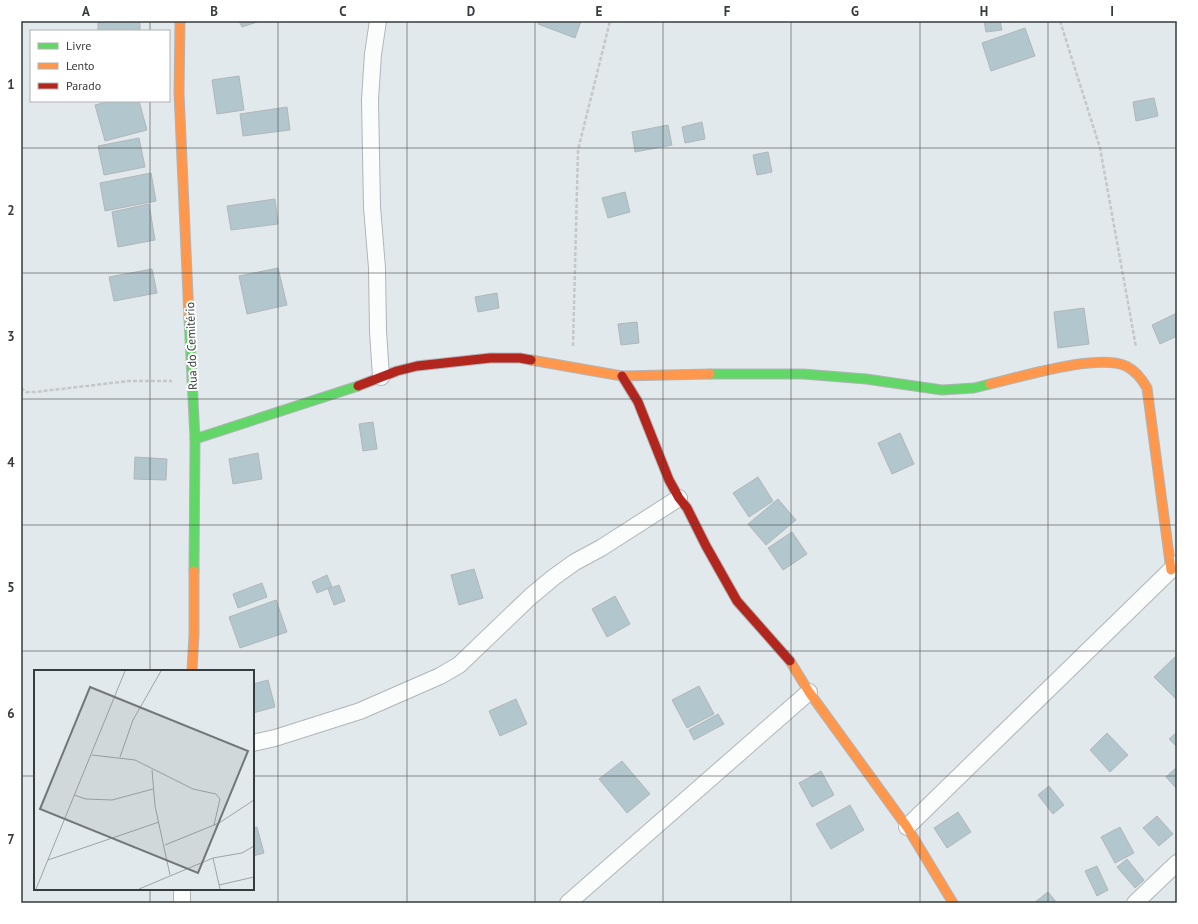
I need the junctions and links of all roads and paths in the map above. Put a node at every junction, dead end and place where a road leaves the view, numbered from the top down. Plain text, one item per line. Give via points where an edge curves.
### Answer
1 (180, 21) edge
2 (378, 21) edge
3 (610, 21) edge
4 (1060, 21) edge
5 (573, 367) junction
6 (622, 376) junction
7 (380, 377) junction
8 (1141, 377) junction
9 (192, 380) junction
10 (21, 388) edge
11 (195, 439) junction
12 (679, 498) junction
13 (1174, 567) edge
14 (192, 670) edge
15 (809, 692) junction
16 (254, 743) edge
17 (907, 827) junction
18 (1177, 863) edge
19 (182, 890) edge
20 (182, 903) edge
21 (568, 903) edge
22 (953, 903) edge
23 (1135, 903) edge

1 - 9 street, Rua do Cemitério via 179,93
2 - 7 street via 370,100
3 - 5 path via 578,150
4 - 8 path via 1100,148
5 - 6 street
5 - 7 street via 520,358 490,358 417,366
6 - 8 street via 803,374 942,390 974,388 1069,365 1106,362 1126,366
6 - 12 street via 638,402
7 - 11 street
8 - 13 street via 1147,388
9 - 10 path via 130,381 35,392 26,392
9 - 11 street, Rua do Cemitério
11 - 14 street, Rua do Cemitério
12 - 15 street via 687,508 737,601 787,656
12 - 16 street via 554,577 459,665 440,676 360,711
13 - 17 street
15 - 17 street
15 - 21 street
17 - 22 street
18 - 23 street
19 - 20 street

